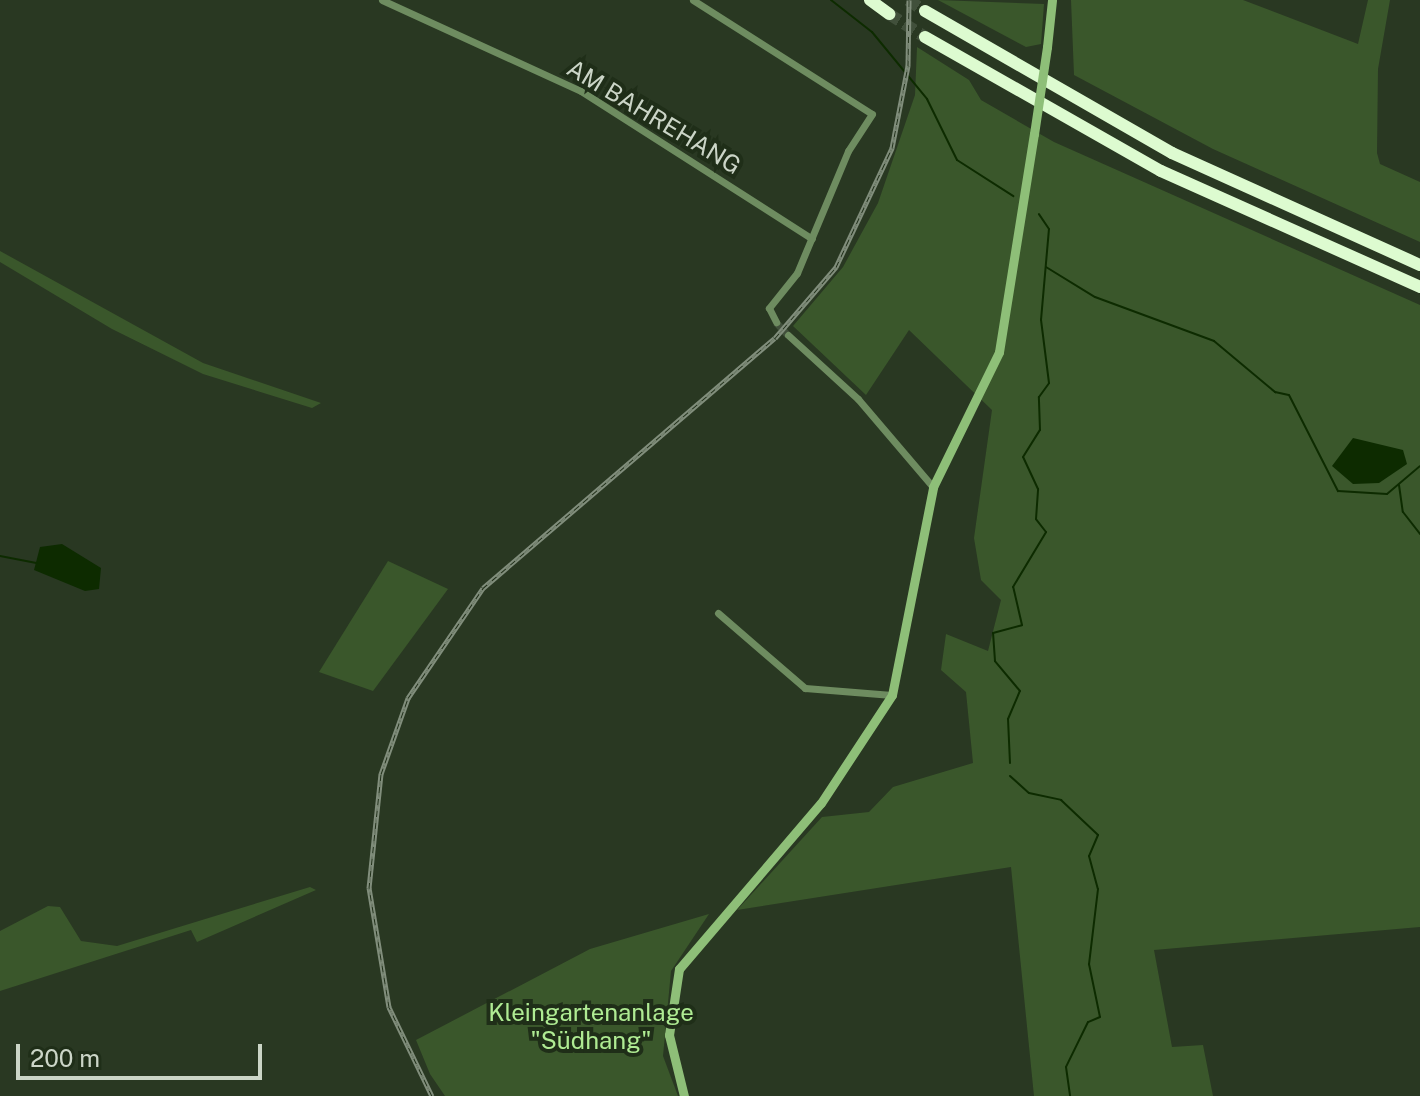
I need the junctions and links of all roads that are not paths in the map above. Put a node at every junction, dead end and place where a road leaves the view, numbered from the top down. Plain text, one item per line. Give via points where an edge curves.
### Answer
1 (382, 0) edge
2 (693, 0) edge
3 (870, 0) edge
4 (1052, 0) edge
5 (925, 11) tunnel mouth
6 (889, 14) tunnel mouth
7 (925, 37) tunnel mouth
8 (812, 239) junction
9 (1420, 265) edge
10 (1420, 287) edge
11 (776, 322) dead end
12 (788, 335) tunnel mouth
13 (933, 487) junction
14 (718, 613) dead end
15 (892, 695) junction
16 (684, 1096) edge

1 - 8 street, AM BAHREHANG via 581,91
2 - 8 street via 872,114 848,151
3 - 6 highway
4 - 13 street, bridge via 999,352
5 - 9 highway via 1172,153
7 - 10 highway via 1161,171
8 - 11 street via 769,308
12 - 13 street via 858,399
13 - 15 street
14 - 15 street via 805,688
15 - 16 street via 844,771 679,969 669,1035

